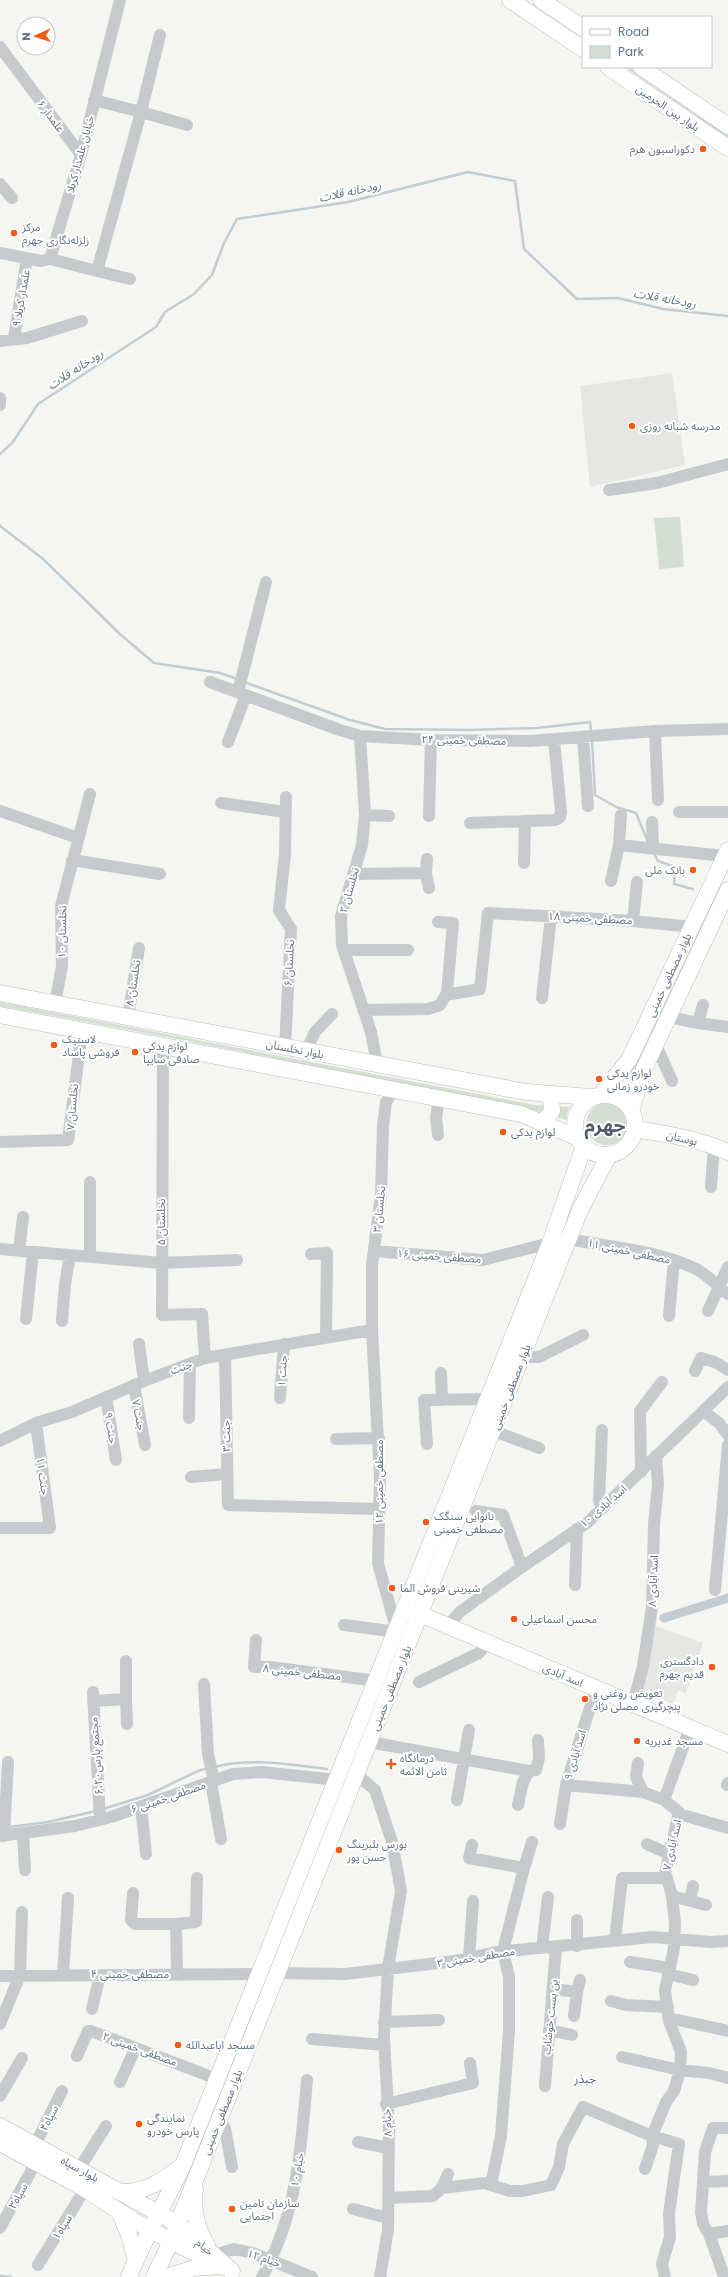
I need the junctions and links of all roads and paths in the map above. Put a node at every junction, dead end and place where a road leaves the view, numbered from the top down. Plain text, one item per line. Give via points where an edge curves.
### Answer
1 (120, 0) edge
2 (510, 0) edge
3 (541, 0) edge
4 (582, 27) edge
5 (582, 31) edge
6 (160, 35) dead end
7 (578, 45) edge
8 (0, 47) edge
9 (609, 68) edge
10 (642, 68) edge
11 (94, 100) junction
12 (141, 112) junction
13 (187, 125) dead end
14 (728, 126) edge
15 (728, 148) edge
16 (81, 155) junction
17 (0, 184) edge
18 (12, 198) dead end
19 (0, 253) edge
20 (28, 258) junction
21 (50, 259) junction
22 (97, 271) junction
23 (130, 279) dead end
24 (82, 321) dead end
25 (14, 338) junction
26 (0, 341) edge
27 (0, 398) edge
28 (0, 404) edge
29 (728, 464) edge
30 (609, 490) dead end
31 (266, 582) dead end
32 (210, 682) dead end
33 (242, 693) junction
34 (728, 729) edge
35 (655, 731) junction
36 (360, 736) junction
37 (583, 737) junction
38 (431, 740) junction
39 (554, 740) junction
40 (228, 742) dead end
41 (90, 794) dead end
42 (286, 797) dead end
43 (658, 800) dead end
44 (221, 803) dead end
45 (588, 806) dead end
46 (285, 812) junction
47 (679, 812) dead end
48 (728, 812) edge
49 (1, 814) edge
50 (365, 815) junction
51 (621, 815) dead end
52 (389, 816) dead end
53 (429, 816) dead end
54 (525, 821) junction
55 (470, 822) dead end
56 (652, 822) dead end
57 (78, 838) junction
58 (619, 844) junction
59 (653, 848) junction
60 (727, 853) edge
61 (427, 859) dead end
62 (72, 860) junction
63 (524, 863) dead end
64 (426, 873) junction
65 (160, 874) dead end
66 (353, 874) junction
67 (611, 881) dead end
68 (637, 882) dead end
69 (429, 888) dead end
70 (728, 890) edge
71 (551, 916) junction
72 (633, 921) junction
73 (438, 922) dead end
74 (692, 927) junction
75 (139, 948) dead end
76 (344, 950) junction
77 (408, 950) dead end
78 (0, 993) edge
79 (446, 995) junction
80 (542, 998) dead end
81 (55, 1004) junction
82 (703, 1005) dead end
83 (363, 1010) junction
84 (332, 1014) dead end
85 (0, 1015) edge
86 (128, 1017) junction
87 (669, 1017) junction
88 (698, 1023) junction
89 (728, 1027) edge
90 (82, 1031) junction
91 (656, 1045) junction
92 (162, 1046) junction
93 (285, 1047) junction
94 (306, 1051) junction
95 (377, 1064) junction
96 (672, 1081) dead end
97 (394, 1090) junction
98 (548, 1094) junction
99 (596, 1096) junction
100 (439, 1099) junction
101 (632, 1110) junction
102 (540, 1122) junction
103 (635, 1129) junction
104 (438, 1135) dead end
105 (0, 1142) edge
106 (581, 1142) junction
107 (721, 1149) edge
108 (609, 1155) junction
109 (90, 1182) dead end
110 (711, 1187) dead end
111 (23, 1217) dead end
112 (569, 1239) junction
113 (550, 1243) junction
114 (0, 1249) edge
115 (19, 1251) junction
116 (374, 1251) junction
117 (33, 1252) junction
118 (311, 1254) dead end
119 (70, 1255) junction
120 (90, 1257) junction
121 (237, 1260) dead end
122 (674, 1260) junction
123 (161, 1263) junction
124 (728, 1267) edge
125 (724, 1291) edge
126 (708, 1312) dead end
127 (668, 1316) dead end
128 (26, 1319) dead end
129 (62, 1321) dead end
130 (372, 1330) junction
131 (582, 1334) dead end
132 (326, 1337) junction
133 (139, 1344) dead end
134 (284, 1344) junction
135 (225, 1354) junction
136 (522, 1357) junction
137 (205, 1358) junction
138 (190, 1364) junction
139 (728, 1370) edge
140 (695, 1371) dead end
141 (441, 1373) dead end
142 (662, 1382) dead end
143 (139, 1383) junction
144 (726, 1392) edge
145 (106, 1397) junction
146 (280, 1398) dead end
147 (488, 1399) junction
148 (442, 1400) junction
149 (703, 1411) junction
150 (189, 1418) dead end
151 (36, 1423) junction
152 (602, 1430) dead end
153 (494, 1431) junction
154 (728, 1436) edge
155 (379, 1438) junction
156 (336, 1439) dead end
157 (0, 1441) edge
158 (145, 1444) dead end
159 (427, 1444) dead end
160 (728, 1445) edge
161 (469, 1447) junction
162 (539, 1448) dead end
163 (484, 1453) junction
164 (656, 1456) junction
165 (116, 1460) dead end
166 (641, 1472) junction
167 (227, 1474) junction
168 (191, 1477) dead end
169 (603, 1508) junction
170 (379, 1509) junction
171 (476, 1511) dead end
172 (0, 1528) edge
173 (577, 1529) junction
174 (522, 1567) junction
175 (575, 1585) dead end
176 (715, 1590) dead end
177 (413, 1612) junction
178 (344, 1625) dead end
179 (447, 1626) junction
180 (396, 1632) junction
181 (256, 1640) dead end
182 (487, 1643) junction
183 (126, 1661) dead end
184 (377, 1681) junction
185 (419, 1682) dead end
186 (204, 1684) dead end
187 (596, 1688) junction
188 (126, 1699) junction
189 (633, 1704) junction
190 (127, 1724) dead end
191 (690, 1728) junction
192 (469, 1730) dead end
193 (538, 1740) dead end
194 (369, 1742) junction
195 (728, 1744) edge
196 (464, 1760) junction
197 (8, 1762) dead end
198 (638, 1763) dead end
199 (529, 1771) junction
200 (356, 1774) junction
201 (337, 1780) junction
202 (213, 1781) junction
203 (566, 1785) junction
204 (643, 1792) junction
205 (457, 1800) dead end
206 (664, 1800) junction
207 (518, 1805) dead end
208 (141, 1806) junction
209 (679, 1814) junction
210 (100, 1820) junction
211 (560, 1824) dead end
212 (728, 1828) edge
213 (23, 1834) junction
214 (2, 1836) edge
215 (221, 1839) dead end
216 (532, 1842) dead end
217 (647, 1844) dead end
218 (472, 1845) dead end
219 (146, 1854) dead end
220 (669, 1854) junction
221 (524, 1868) junction
222 (25, 1870) dead end
223 (309, 1872) junction
224 (197, 1878) dead end
225 (664, 1878) junction
226 (693, 1886) dead end
227 (133, 1893) dead end
228 (672, 1896) junction
229 (548, 1897) dead end
230 (68, 1898) dead end
231 (690, 1900) junction
232 (473, 1901) dead end
233 (706, 1905) dead end
234 (22, 1912) dead end
235 (577, 1920) dead end
236 (176, 1924) junction
237 (674, 1938) junction
238 (615, 1940) junction
239 (728, 1941) edge
240 (577, 1946) junction
241 (556, 1947) junction
242 (542, 1948) junction
243 (503, 1951) junction
244 (469, 1958) junction
245 (630, 1962) dead end
246 (388, 1968) junction
247 (669, 1971) junction
248 (277, 1973) junction
249 (177, 1974) junction
250 (260, 1974) junction
251 (20, 1975) junction
252 (63, 1975) junction
253 (100, 1975) junction
254 (0, 1976) edge
255 (580, 1980) dead end
256 (693, 1980) dead end
257 (553, 1989) junction
258 (577, 1992) junction
259 (611, 2001) dead end
260 (92, 2009) dead end
261 (668, 2012) junction
262 (574, 2016) dead end
263 (439, 2020) dead end
264 (384, 2022) junction
265 (0, 2024) edge
266 (549, 2030) junction
267 (728, 2031) edge
268 (572, 2035) dead end
269 (312, 2039) dead end
270 (384, 2045) junction
271 (135, 2049) junction
272 (77, 2056) dead end
273 (622, 2057) dead end
274 (22, 2058) dead end
275 (470, 2063) dead end
276 (680, 2070) junction
277 (728, 2078) edge
278 (217, 2080) junction
279 (307, 2080) dead end
280 (120, 2082) dead end
281 (545, 2086) dead end
282 (62, 2091) dead end
283 (0, 2096) edge
284 (386, 2104) junction
285 (218, 2120) junction
286 (0, 2126) edge
287 (106, 2126) dead end
288 (728, 2128) edge
289 (652, 2136) junction
290 (358, 2142) dead end
291 (0, 2143) edge
292 (35, 2145) junction
293 (388, 2148) junction
294 (36, 2162) junction
295 (183, 2165) junction
296 (232, 2167) dead end
297 (79, 2169) junction
298 (645, 2169) dead end
299 (197, 2174) junction
300 (448, 2174) dead end
301 (728, 2181) edge
302 (703, 2182) junction
303 (491, 2185) junction
304 (442, 2188) junction
305 (85, 2189) junction
306 (129, 2196) junction
307 (388, 2198) junction
308 (353, 2208) dead end
309 (160, 2213) junction
310 (123, 2214) junction
311 (388, 2218) junction
312 (178, 2224) junction
313 (0, 2228) edge
314 (150, 2229) junction
315 (728, 2231) edge
316 (709, 2234) junction
317 (171, 2241) junction
318 (136, 2260) junction
319 (217, 2260) edge
320 (271, 2260) junction
321 (38, 2265) dead end
322 (724, 2276) edge
323 (129, 2277) edge
324 (154, 2277) edge
325 (168, 2277) edge
326 (262, 2277) edge
327 (312, 2277) edge
328 (380, 2277) edge
329 (665, 2277) edge

1 - 11 street, خیابان علمدار کربلا
2 - 7 main road
3 - 4 main road
5 - 7 main road
6 - 12 street
8 - 16 street, علمدار ۶
9 - 15 main road, بلوار بین الحرمین
10 - 14 main road, بلوار بین الحرمین
11 - 12 street
11 - 16 street, خیابان علمدار کربلا
12 - 13 street
12 - 22 street
16 - 21 street, خیابان علمدار کربلا
17 - 18 street
19 - 20 street
20 - 21 street via 42,261
20 - 25 street, علمدار کربلا ۹
21 - 22 street
22 - 23 street
24 - 25 street via 27,338
25 - 26 street
27 - 28 street
29 - 30 street via 657,483
31 - 33 street
32 - 33 street, مصطفی خمینی ۲۴
33 - 36 street, مصطفی خمینی ۲۴
33 - 40 street
34 - 35 street, مصطفی خمینی ۲۴
35 - 37 street, مصطفی خمینی ۲۴
35 - 43 street
36 - 38 street, مصطفی خمینی ۲۴
36 - 50 street, نخلستان ۲
37 - 39 street, مصطفی خمینی ۲۴
37 - 45 street
38 - 39 street, مصطفی خمینی ۲۴
38 - 53 street
39 - 54 street via 560,817 555,820
41 - 57 street, نخلستان ۱۰
42 - 46 street, نخلستان ۶
44 - 46 street
46 - 93 street, نخلستان ۶ via 285,854 278,910 290,929
47 - 48 street
49 - 57 street
50 - 52 street
50 - 66 street, نخلستان ۲ via 362,845
51 - 58 street
54 - 55 street
54 - 63 street
56 - 59 street
57 - 62 street, نخلستان ۱۰
58 - 59 street
58 - 67 street
59 - 60 street
60 - 74 main road, بلوار مصطفی خمینی
61 - 64 street
62 - 65 street
62 - 81 street, نخلستان ۱۰ via 62,906 62,966
64 - 66 street
64 - 69 street
66 - 76 street, نخلستان ۲ via 341,916
68 - 72 street
70 - 87 main road, بلوار مصطفی خمینی
71 - 72 street, مصطفی خمینی ۱۸
71 - 79 street, مصطفی خمینی ۱۸ via 488,913 480,989
71 - 80 street
72 - 74 street, مصطفی خمینی ۱۸
73 - 79 street via 453,923
74 - 99 main road, بلوار مصطفی خمینی via 629,1060
75 - 86 street, نخلستان ۸
76 - 77 street
76 - 83 street, نخلستان ۲
78 - 81 main road, بلوار نخلستان
79 - 83 street via 440,1005 428,1009
81 - 86 main road, بلوار نخلستان
82 - 88 street
83 - 95 street, نخلستان ۲ via 371,1032
84 - 94 street via 315,1032
85 - 90 main road, بلوار نخلستان
86 - 93 main road, بلوار نخلستان
87 - 88 street
87 - 91 main road, بلوار مصطفی خمینی
88 - 89 street
90 - 92 main road, بلوار نخلستان
90 - 105 street, نخلستان ۷ via 68,1140
91 - 96 street
91 - 101 main road, بلوار مصطفی خمینی via 644,1069
92 - 97 main road, بلوار نخلستان
92 - 123 street, نخلستان ۵
93 - 94 main road, بلوار نخلستان
94 - 95 main road, بلوار نخلستان
95 - 98 main road, بلوار نخلستان
97 - 100 main road, بلوار نخلستان
97 - 116 street, نخلستان ۳ via 386,1102 381,1196
98 - 99 main road, بلوار نخلستان
98 - 102 main road via 552,1111
99 - 101 main road via 619,1097
99 - 106 main road via 584,1103 577,1115 575,1129
100 - 102 main road, بلوار نخلستان via 521,1114
100 - 104 street via 436,1117
101 - 103 main road
102 - 106 main road, بلوار نخلستان
103 - 107 main road, بوستان via 673,1135
103 - 108 main road via 626,1146
106 - 108 main road via 600,1154
106 - 113 main road, بلوار مصطفی خمینی
107 - 110 street
108 - 112 main road, بلوار مصطفی خمینی via 580,1210
109 - 120 street
111 - 115 street
112 - 122 street, مصطفی خمینی ۱۱
112 - 136 main road, بلوار مصطفی خمینی
113 - 116 street, مصطفی خمینی ۱۶ via 483,1260
113 - 147 main road, بلوار مصطفی خمینی
114 - 115 street
115 - 117 street
116 - 130 street, نخلستان ۳
117 - 119 street
117 - 128 street
118 - 132 street via 327,1254
119 - 120 street
119 - 129 street
120 - 123 street
121 - 123 street
122 - 125 street, مصطفی خمینی ۱۱ via 696,1268
122 - 127 street
123 - 137 street, نخلستان ۵ via 162,1314 202,1314
124 - 125 street
125 - 126 street
130 - 132 street, جنت
130 - 155 street, مصطفی خمینی ۱۲
131 - 136 street via 539,1357
132 - 134 street, جنت
133 - 143 street, جنت ۷
134 - 135 street, جنت
134 - 146 street, جنت ۱
135 - 137 street, جنت
135 - 167 street, جنت ۳
136 - 153 main road, بلوار مصطفی خمینی
137 - 138 street, جنت
138 - 143 street, جنت
138 - 150 street
139 - 140 street via 715,1362 701,1358
141 - 148 street
142 - 166 street via 640,1411
143 - 145 street, جنت
143 - 158 street, جنت ۷
144 - 149 street, اسد آبادی ۱۰
145 - 151 street, جنت via 72,1412
145 - 165 street, جنت ۹
147 - 148 street
147 - 161 main road, بلوار مصطفی خمینی
148 - 159 street via 424,1400
149 - 154 street via 719,1423
149 - 164 street, اسد آبادی ۱۰
151 - 157 street, جنت
151 - 172 street, جنت ۱۱ via 50,1528
152 - 169 street via 599,1501
153 - 162 street
153 - 163 main road, بلوار مصطفی خمینی
155 - 156 street
155 - 170 street, مصطفی خمینی ۱۲
160 - 176 street
161 - 163 main road
161 - 177 main road, بلوار مصطفی خمینی
163 - 177 main road, بلوار مصطفی خمینی
164 - 166 street, اسد آبادی ۱۰
164 - 189 street, اسد آبادی ۸ via 658,1484 654,1524 652,1607 643,1666
166 - 169 street, اسد آبادی ۱۰
167 - 168 street
167 - 170 street, جنت ۳ via 228,1505
169 - 173 street, اسد آبادی ۱۰
170 - 180 street, مصطفی خمینی ۱۲ via 378,1563
171 - 174 street via 503,1515
173 - 174 street, اسد آبادی ۱۰
173 - 175 street
174 - 179 street, اسد آبادی ۱۰ via 461,1612
177 - 179 main road, اسد آبادی
177 - 180 main road, بلوار مصطفی خمینی
177 - 194 main road, بلوار مصطفی خمینی
178 - 180 street
179 - 182 main road, اسد آبادی
180 - 184 main road, بلوار مصطفی خمینی
181 - 184 street, مصطفی خمینی ۸ via 254,1667
182 - 185 street via 479,1653
182 - 187 main road, اسد آبادی
183 - 188 street
184 - 201 main road, بلوار مصطفی خمینی
186 - 202 street via 208,1754
187 - 189 main road, اسد آبادی
187 - 203 street, اسد آبادی ۹
188 - 190 street
188 - 210 street, ۶،مجتمع پارس۲۰ via 93,1697
189 - 191 main road, اسد آبادی
191 - 195 main road, اسد آبادی
191 - 206 street
192 - 196 street
193 - 199 street via 540,1758 536,1770
194 - 196 street
194 - 200 main road, بلوار مصطفی خمینی
196 - 199 street
196 - 205 street
197 - 214 street
198 - 204 street via 636,1776
199 - 207 street via 523,1782
200 - 223 main road, بلوار مصطفی خمینی
200 - 246 street, خیام ۸ via 375,1790 392,1842 401,1891
201 - 202 street, مصطفی خمینی ۶ via 262,1772 233,1774
201 - 223 main road, بلوار مصطفی خمینی
202 - 208 street, مصطفی خمینی ۶
202 - 215 street
203 - 204 street, اسد آبادی ۷
203 - 211 street, اسد آبادی ۹
204 - 206 street, اسد آبادی ۷
206 - 209 street, اسد آبادی ۷
208 - 210 street, مصطفی خمینی ۶
208 - 219 street
209 - 212 street
209 - 220 street, اسد آبادی ۷
210 - 213 street, مصطفی خمینی ۶
213 - 214 street, مصطفی خمینی ۶
213 - 222 street
216 - 221 street
217 - 220 street
218 - 221 street via 469,1858
220 - 225 street, اسد آبادی ۷
221 - 243 street
223 - 248 main road, بلوار مصطفی خمینی
223 - 250 main road, بلوار مصطفی خمینی
224 - 236 street via 196,1922
225 - 228 street via 668,1878
225 - 238 street via 622,1878
226 - 231 street
227 - 236 street via 131,1920 135,1924
228 - 231 street
228 - 237 street via 676,1922
229 - 242 street
230 - 252 street
231 - 233 street
232 - 244 street
234 - 251 street
235 - 240 street
236 - 249 street
237 - 238 street, مصطفی خمینی ۳
237 - 239 street, مصطفی خمینی ۳
237 - 247 street
238 - 240 street, مصطفی خمینی ۳
240 - 241 street, مصطفی خمینی ۳
241 - 242 street, مصطفی خمینی ۳
241 - 257 street, بن بست خوشاب
242 - 243 street, مصطفی خمینی ۳
243 - 244 street, مصطفی خمینی ۳
243 - 303 street via 509,1977 510,2031 502,2136
244 - 246 street, مصطفی خمینی ۳
245 - 247 street
246 - 248 street, مصطفی خمینی ۳ via 345,1974
246 - 264 street, خیام ۸
247 - 256 street
247 - 261 street via 665,1990
248 - 285 main road, بلوار مصطفی خمینی
249 - 250 street, مصطفی خمینی ۴
249 - 253 street, مصطفی خمینی ۴
250 - 278 main road, بلوار مصطفی خمینی
251 - 252 street, مصطفی خمینی ۴
251 - 254 street, مصطفی خمینی ۴
251 - 265 street
252 - 253 street, مصطفی خمینی ۴
253 - 260 street
255 - 258 street
257 - 258 street
257 - 266 street, بن بست خوشاب
258 - 262 street
259 - 261 street
261 - 267 street
261 - 276 street via 681,2052
263 - 264 street
264 - 270 street, خیام ۸
266 - 268 street
266 - 281 street, بن بست خوشاب
269 - 270 street
270 - 284 street, خیام ۸
271 - 272 street, مصطفی خمینی ۲ via 88,2031
271 - 278 street, مصطفی خمینی ۲
271 - 280 street
273 - 276 street
274 - 283 street
275 - 284 street via 473,2082
276 - 277 street
276 - 289 street via 674,2091 666,2102
278 - 295 main road, بلوار مصطفی خمینی
279 - 320 street, خیام ۱۰ via 301,2153 291,2202 276,2252
282 - 292 street, سپاه۴
284 - 293 street, خیام ۸
285 - 296 street via 225,2128
285 - 299 main road, بلوار مصطفی خمینی
286 - 292 main road, بلوار سپاه
287 - 297 street
288 - 302 street via 713,2128 705,2152
289 - 298 street via 653,2145
289 - 303 street via 583,2107 563,2144 551,2185 523,2192
289 - 329 street via 679,2144 669,2213 670,2237 662,2264
290 - 293 street
291 - 294 main road, بلوار سپاه
292 - 297 main road, بلوار سپاه
293 - 307 street, خیام ۸
294 - 305 main road, بلوار سپاه
294 - 313 street, سپاه۳
295 - 306 main road via 149,2188
295 - 309 main road, بلوار مصطفی خمینی
297 - 306 main road, بلوار سپاه
299 - 312 main road, بلوار مصطفی خمینی
299 - 319 main road via 195,2212 203,2239
300 - 304 street
301 - 302 street
302 - 316 street via 701,2212 703,2224
303 - 304 street via 485,2183
304 - 307 street via 433,2196
305 - 310 main road, بلوار سپاه
305 - 321 street, سپاه۱
306 - 309 main road, بلوار سپاه
306 - 310 main road
307 - 311 street, خیام ۸
308 - 311 street
309 - 312 main road, خیام
309 - 314 main road, بلوار مصطفی خمینی
310 - 314 main road, بلوار سپاه
310 - 318 main road
311 - 328 street, خیام ۸ via 388,2236
312 - 317 main road, بلوار مصطفی خمینی
312 - 319 main road, خیام
314 - 317 main road, خیام
314 - 318 main road, بلوار مصطفی خمینی
315 - 316 street
316 - 322 street
317 - 319 main road, خیام
317 - 324 main road, بلوار مصطفی خمینی
318 - 323 main road, بلوار مصطفی خمینی
319 - 320 street, خیام ۱۲ via 234,2249
319 - 325 main road
320 - 326 street, خیام ۱۰
320 - 327 street, خیام ۱۲

